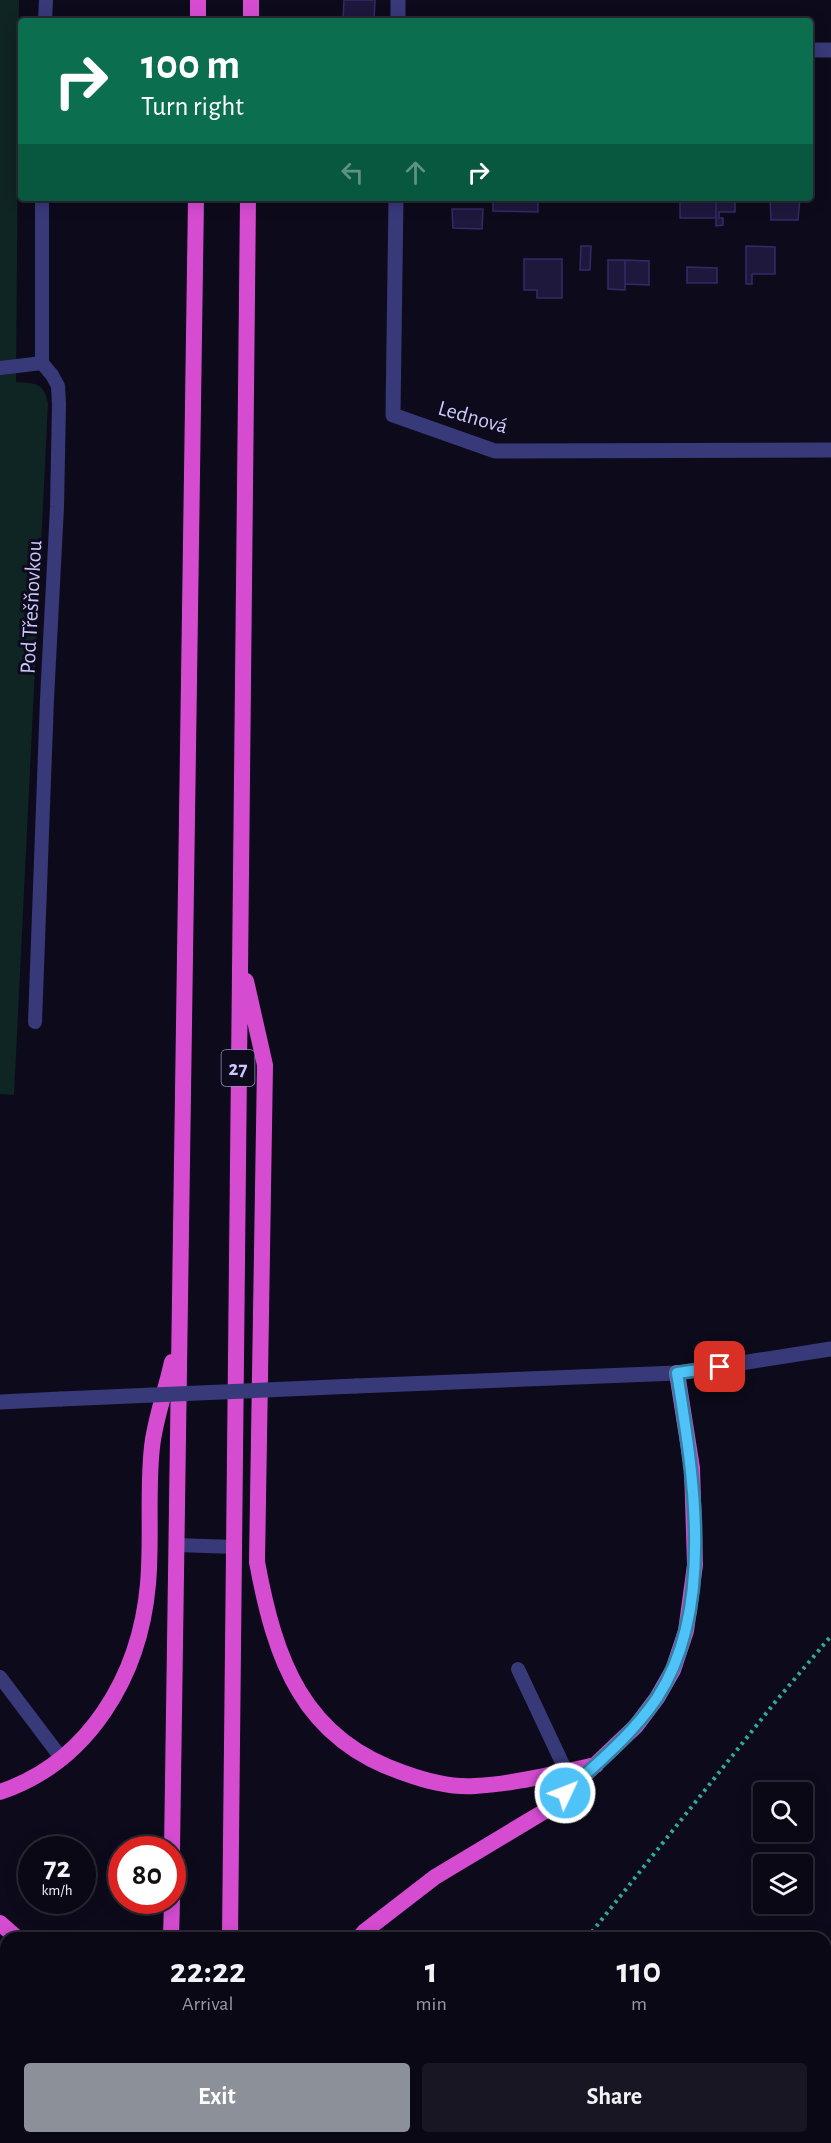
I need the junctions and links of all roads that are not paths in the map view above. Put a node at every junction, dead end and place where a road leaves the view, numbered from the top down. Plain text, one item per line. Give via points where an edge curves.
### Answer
1 (46, 0) edge
2 (198, 0) edge
3 (251, 0) edge
4 (399, 0) edge
5 (45, 18) edge
6 (198, 18) edge
7 (251, 18) edge
8 (399, 18) edge
9 (813, 50) edge
10 (831, 50) edge
11 (42, 201) edge
12 (196, 201) edge
13 (248, 201) edge
14 (396, 201) edge
15 (42, 363) junction
16 (0, 368) edge
17 (831, 450) edge
18 (239, 952) junction
19 (35, 1023) dead end
20 (179, 1332) junction
21 (831, 1349) edge
22 (677, 1373) junction
23 (0, 1402) edge
24 (176, 1545) junction
25 (234, 1547) junction
26 (518, 1669) dead end
27 (0, 1677) edge
28 (62, 1759) junction
29 (596, 1765) junction
30 (566, 1771) junction
31 (0, 1792) edge
32 (172, 1836) edge
33 (172, 1914) edge
34 (171, 1932) edge
35 (230, 1932) edge
36 (364, 1932) edge

1 - 5 lane
2 - 6 highway
3 - 7 highway
4 - 8 street
9 - 10 street
11 - 15 lane
12 - 20 highway
13 - 18 highway, 27
14 - 17 street, Lednová via 393,415 495,452
15 - 16 lane
15 - 19 lane, Pod Třešňovkou via 58,386 59,404
18 - 25 highway, 27
18 - 30 highway via 265,1065 256,1562 278,1649 293,1684 316,1716 349,1748 387,1768 430,1783 473,1787
20 - 24 highway
20 - 28 highway via 152,1446 148,1585 143,1616 121,1685 76,1748
21 - 22 street
22 - 23 street, bridge
22 - 29 highway via 692,1468 695,1565 686,1631 673,1670 657,1698 636,1726
24 - 25 lane
24 - 32 highway
25 - 35 highway, 27
26 - 30 lane
27 - 28 lane
28 - 31 highway
29 - 30 highway
29 - 36 highway via 550,1808 435,1877
33 - 34 highway

